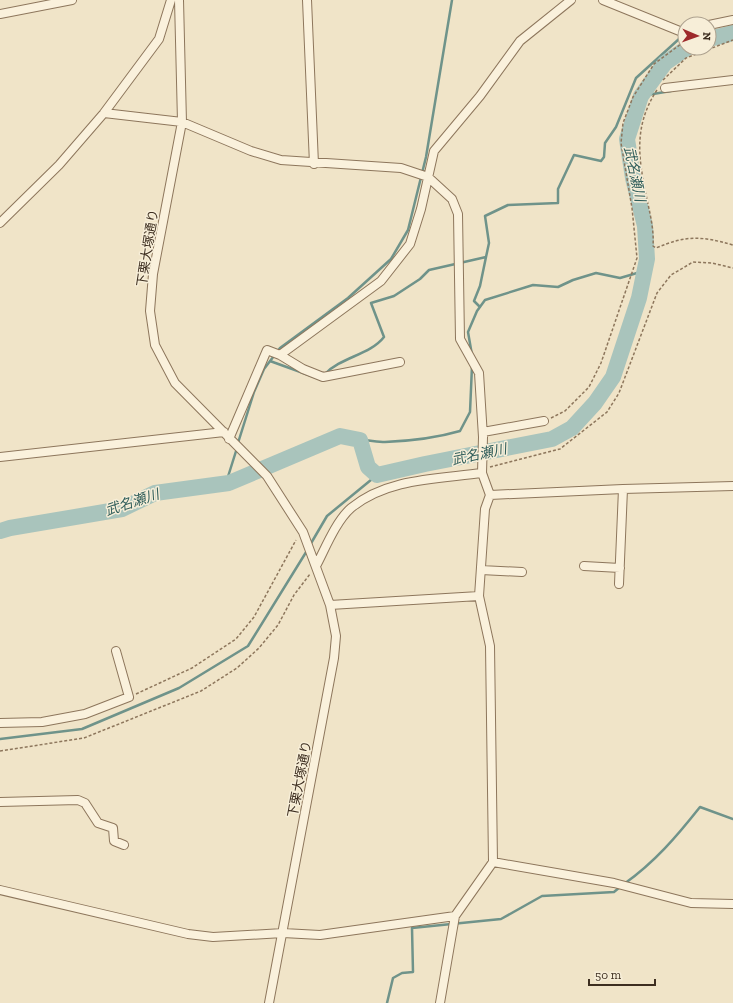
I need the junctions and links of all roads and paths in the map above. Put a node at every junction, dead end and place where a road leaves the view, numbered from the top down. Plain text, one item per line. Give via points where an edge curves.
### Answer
1 (72, 0) edge
2 (171, 0) edge
3 (179, 0) edge
4 (307, 0) edge
5 (571, 0) edge
6 (603, 0) edge
7 (0, 14) edge
8 (733, 20) edge
9 (717, 23) edge
10 (677, 30) edge
11 (733, 40) edge
12 (677, 47) edge
13 (733, 80) edge
14 (661, 87) junction
15 (104, 113) junction
16 (182, 122) junction
17 (314, 164) junction
18 (428, 177) junction
19 (2, 217) edge
20 (733, 245) edge
21 (733, 268) edge
22 (280, 355) junction
23 (400, 362) dead end
24 (544, 421) joint
25 (227, 435) junction
26 (483, 435) junction
27 (0, 456) edge
28 (483, 469) junction
29 (733, 486) edge
30 (624, 489) junction
31 (490, 495) junction
32 (302, 531) junction
33 (315, 564) junction
34 (584, 566) dead end
35 (620, 568) junction
36 (481, 570) junction
37 (522, 572) dead end
38 (619, 584) dead end
39 (479, 596) junction
40 (330, 605) junction
41 (116, 651) dead end
42 (129, 697) junction
43 (0, 723) edge
44 (0, 751) edge
45 (0, 802) edge
46 (124, 845) dead end
47 (493, 862) junction
48 (0, 890) edge
49 (733, 904) edge
50 (455, 916) junction
51 (283, 933) junction
52 (269, 1003) edge
53 (440, 1003) edge

1 - 7 street
2 - 15 street via 159,39
3 - 16 street, 下栗大塚通り
4 - 17 street
5 - 18 street via 520,41 480,96 434,151
6 - 10 street
8 - 9 street
11 - 14 path via 686,58 666,77
12 - 24 path via 654,64 633,97 623,123 621,143 637,258 601,363 589,387 565,411
13 - 14 street
14 - 20 path via 648,103 639,142 640,167 654,235 653,246 656,248 677,239 690,238 711,238
15 - 16 street
15 - 19 street via 59,165
16 - 17 street via 251,151 281,160
16 - 25 street, 下栗大塚通り via 153,274 150,311 155,345 175,383
17 - 18 street via 401,168
18 - 22 street via 410,244 381,281
18 - 26 street via 452,199 458,214 460,339 479,373
21 - 28 path via 694,262 671,275 657,293 618,393 607,412 560,449
22 - 23 street via 323,377
22 - 25 street via 267,350
24 - 26 street
25 - 27 street
25 - 32 street, 下栗大塚通り via 267,476
26 - 28 street
28 - 31 street
28 - 33 street via 397,484 374,493 350,509
29 - 30 street
30 - 31 street
30 - 35 street
31 - 36 street via 485,509
32 - 33 street, 下栗大塚通り
32 - 42 path via 254,617 236,639 192,668
33 - 40 street, 下栗大塚通り
33 - 44 path via 278,625 259,648 237,668 201,691 84,738
34 - 35 street
35 - 38 street
36 - 37 street
36 - 39 street
39 - 40 street
39 - 47 street via 490,646
40 - 51 street, 下栗大塚通り via 336,636 334,658
41 - 42 street
42 - 43 street via 85,714 42,722
45 - 46 street via 78,800 85,804 98,823 113,828 114,841
47 - 49 street via 614,883 691,903
47 - 50 street
48 - 51 street via 188,934 213,937
50 - 51 street via 320,935
50 - 53 street
51 - 52 street, 下栗大塚通り

